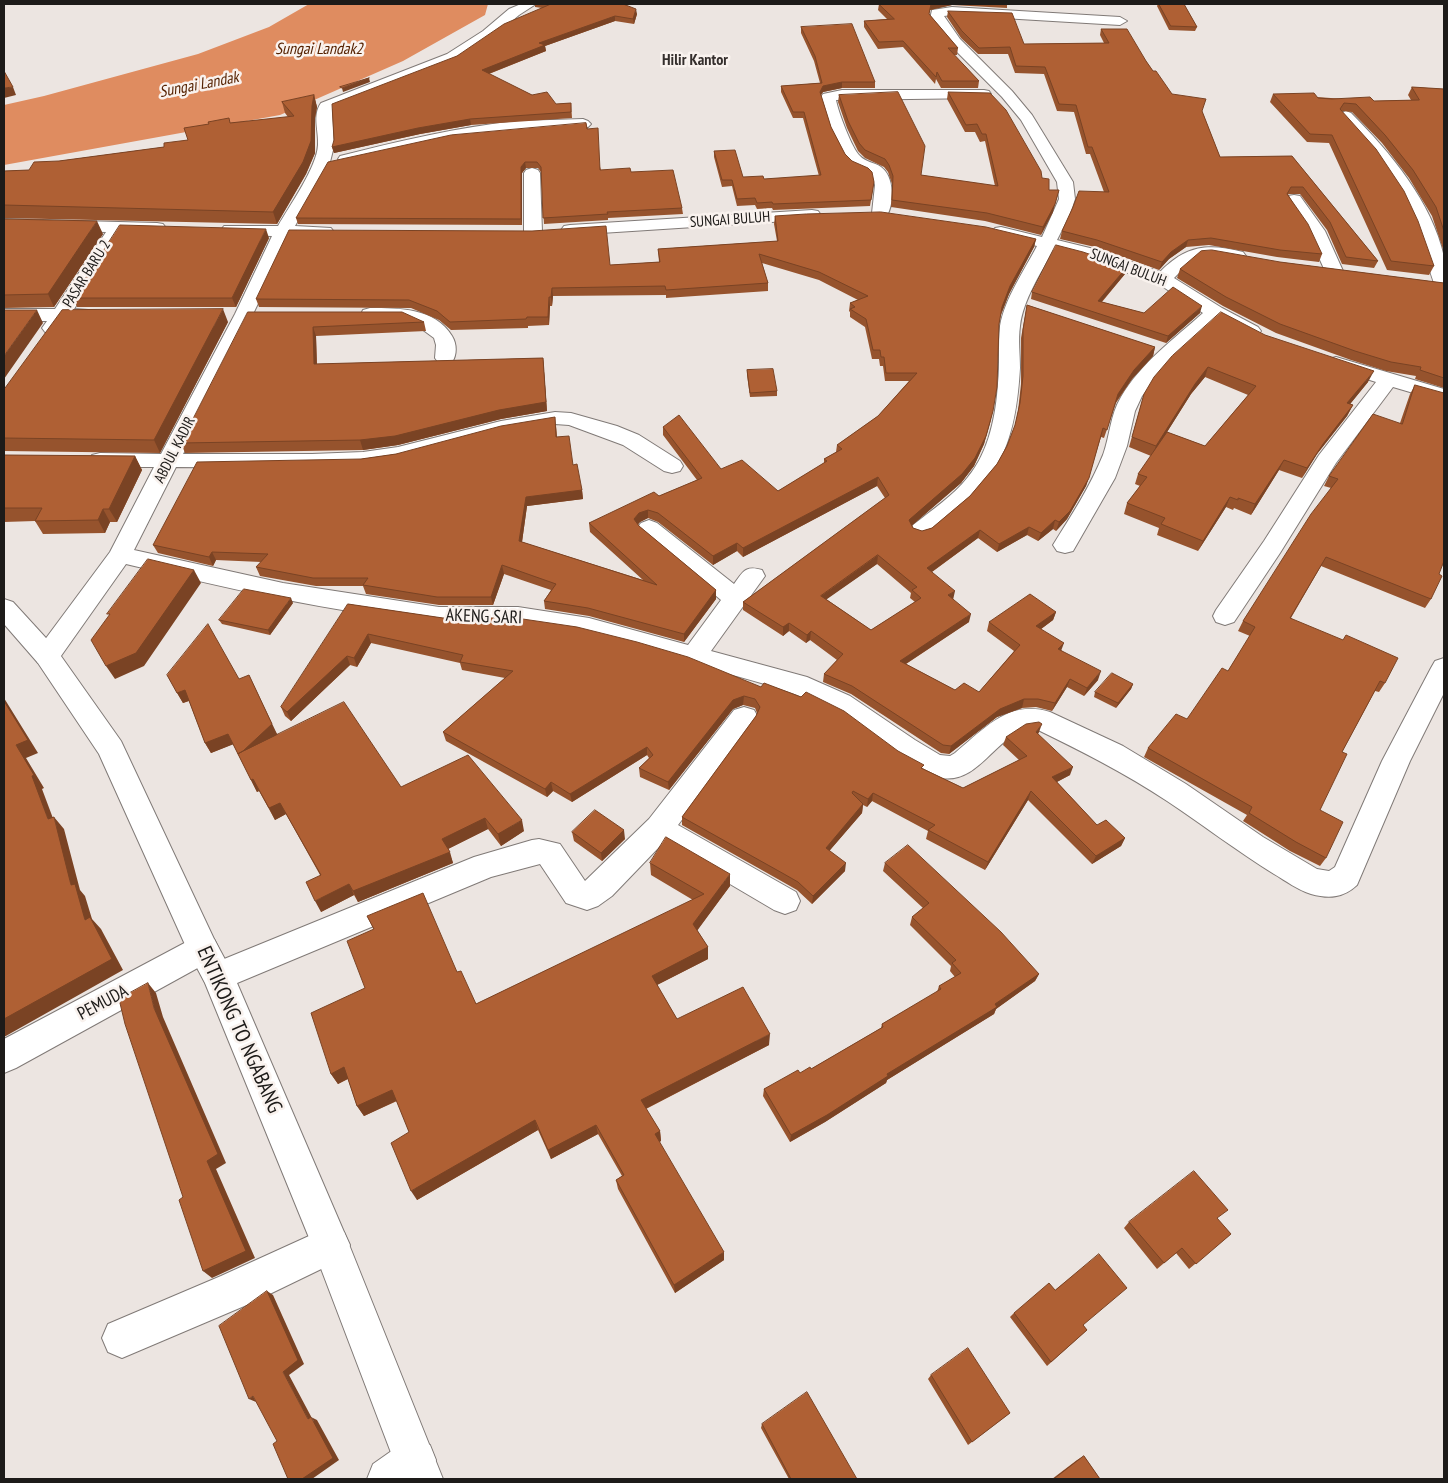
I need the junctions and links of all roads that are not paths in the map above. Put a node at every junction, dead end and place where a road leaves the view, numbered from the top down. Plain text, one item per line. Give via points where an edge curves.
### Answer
1 (530, 4) edge
2 (1120, 21) dead end
3 (1007, 94) junction
4 (1346, 116) edge
5 (583, 124) edge
6 (322, 162) junction
7 (532, 173) edge
8 (1294, 200) edge
9 (830, 214) edge
10 (900, 216) edge
11 (4, 224) edge
12 (118, 226) junction
13 (170, 228) edge
14 (985, 228) edge
15 (217, 229) edge
16 (283, 231) junction
17 (342, 232) edge
18 (515, 232) edge
19 (533, 232) junction
20 (1047, 242) junction
21 (1251, 259) edge
22 (1315, 269) edge
23 (1334, 271) junction
24 (1352, 273) edge
25 (1163, 279) junction
26 (1425, 282) edge
27 (1444, 285) edge
28 (1216, 312) junction
29 (348, 314) edge
30 (4, 315) edge
31 (61, 315) junction
32 (109, 315) edge
33 (1268, 339) edge
34 (42, 341) edge
35 (1320, 357) edge
36 (445, 358) dead end
37 (1388, 380) junction
38 (1444, 396) edge
39 (82, 460) edge
40 (170, 462) junction
41 (672, 466) dead end
42 (649, 528) dead end
43 (922, 530) edge
44 (1065, 545) dead end
45 (120, 555) junction
46 (753, 576) dead end
47 (736, 599) junction
48 (4, 608) edge
49 (1226, 616) dead end
50 (694, 655) junction
51 (47, 656) junction
52 (1444, 668) edge
53 (744, 717) dead end
54 (659, 828) junction
55 (785, 901) dead end
56 (211, 963) junction
57 (4, 1057) edge
58 (331, 1245) junction
59 (122, 1338) dead end
60 (408, 1473) edge

1 - 6 main road via 452,57 326,106 326,146
2 - 3 main road via 937,13 937,19 955,42
3 - 10 main road via 890,93 828,97 830,110 850,156 856,162 878,170 882,178 872,213
3 - 20 main road via 1027,118 1065,182 1067,199
4 - 27 main road via 1379,153 1412,200
5 - 6 main road via 518,126 472,132 407,144 356,158
6 - 16 main road, ABDUL KADIR
7 - 19 main road
8 - 23 main road via 1316,230
9 - 19 main road, SUNGAI BULUH
11 - 12 main road
12 - 13 main road
12 - 31 main road, PASAR BARU 2
14 - 20 main road, SUNGAI BULUH
15 - 16 main road
16 - 17 main road
16 - 40 main road, ABDUL KADIR
18 - 19 main road, SUNGAI BULUH
20 - 25 main road, SUNGAI BULUH via 1088,252
20 - 43 main road via 1026,306 1010,326 1010,383 997,442 978,480
21 - 25 main road via 1208,252 1193,253
22 - 23 main road
23 - 24 main road
25 - 28 main road, SUNGAI BULUH
26 - 27 main road
28 - 33 main road, SUNGAI BULUH
28 - 44 main road via 1161,350 1125,408 1106,475
29 - 36 main road via 417,316 432,324 443,336
30 - 31 main road
31 - 32 main road
31 - 34 main road, PASAR BARU 2
35 - 37 main road
37 - 38 main road
37 - 49 main road via 1327,460
39 - 40 main road
40 - 41 main road via 362,459 398,454 501,427 555,418 571,419 631,440
40 - 45 main road, ABDUL KADIR
42 - 47 main road
45 - 50 main road, AKENG SARI via 283,591 439,616 518,616 589,628
45 - 51 main road, ABDUL KADIR
46 - 47 main road
47 - 50 main road
48 - 51 main road, ENTIKONG TO NGABANG
50 - 52 main road, AKENG SARI via 798,684 841,703 905,748 943,767 954,767 965,761 1001,730 1021,718 1040,719 1113,754 1176,792 1253,846 1311,880 1329,884 1337,884 1346,876 1396,761
51 - 56 main road, ENTIKONG TO NGABANG via 111,749
53 - 54 main road
54 - 55 main road
54 - 56 main road, PEMUDA via 587,897 577,894 549,853 532,852
56 - 57 main road, PEMUDA
56 - 58 main road, ENTIKONG TO NGABANG
58 - 59 main road
58 - 60 main road, ENTIKONG TO NGABANG

